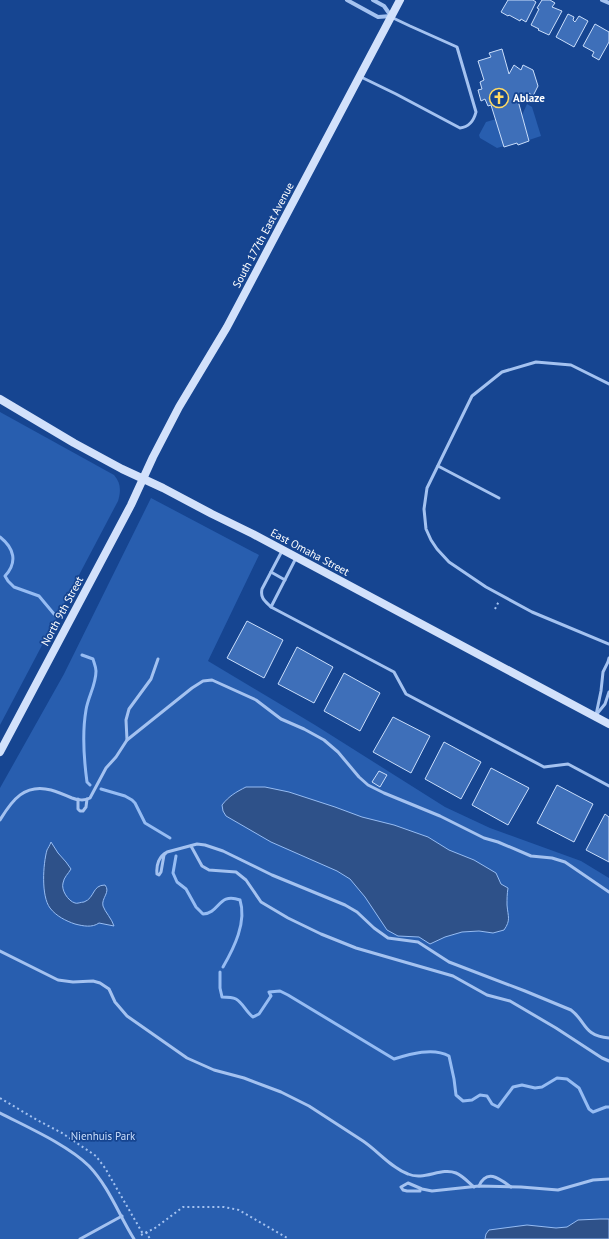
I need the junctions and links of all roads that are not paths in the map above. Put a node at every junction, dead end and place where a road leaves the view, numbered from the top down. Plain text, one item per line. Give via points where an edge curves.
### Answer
1 (347, 0) edge
2 (358, 0) edge
3 (373, 0) edge
4 (400, 0) edge
5 (602, 0) edge
6 (609, 4) edge
7 (356, 5) junction
8 (391, 16) junction
9 (360, 76) junction
10 (609, 384) edge
11 (0, 399) edge
12 (438, 466) junction
13 (143, 479) junction
14 (498, 498) dead end
15 (282, 550) junction
16 (297, 557) junction
17 (271, 572) junction
18 (285, 580) junction
19 (271, 606) junction
20 (609, 644) edge
21 (609, 658) edge
22 (158, 659) dead end
23 (609, 663) edge
24 (609, 692) edge
25 (595, 717) junction
26 (609, 724) edge
27 (127, 740) junction
28 (0, 752) edge
29 (609, 786) edge
30 (78, 799) junction
31 (87, 799) junction
32 (0, 820) edge
33 (191, 846) junction
34 (167, 852) junction
35 (609, 892) edge
36 (0, 951) edge
37 (609, 1038) edge
38 (609, 1061) edge
39 (0, 1113) edge
40 (609, 1179) edge
41 (479, 1186) junction
42 (474, 1187) junction
43 (512, 1187) junction
44 (420, 1190) dead end
45 (122, 1216) junction
46 (80, 1239) edge
47 (134, 1239) edge

1 - 7 street
2 - 7 street
3 - 8 street via 384,6
4 - 8 street, South 177th East Avenue
5 - 6 street
7 - 8 street via 378,17
8 - 9 street, South 177th East Avenue
8 - 9 lane via 457,47 475,116 464,128 460,128
9 - 13 street, South 177th East Avenue
10 - 12 lane via 571,365 536,362 502,372 472,396
11 - 13 street, East Omaha Street via 74,443
12 - 14 lane
12 - 20 lane via 427,488 424,518 428,534 444,558 486,587 532,612
13 - 15 street, East Omaha Street
13 - 28 street, North 9th Street
15 - 16 street, East Omaha Street
15 - 17 lane
16 - 18 lane
16 - 25 street, East Omaha Street
17 - 18 lane
17 - 19 lane via 261,593 263,600
18 - 19 lane
19 - 29 lane via 394,672 406,694 413,698 544,767 568,764
21 - 23 lane
22 - 27 lane via 151,679 128,709
23 - 25 lane via 603,672
24 - 25 lane via 605,704
25 - 26 street, East Omaha Street
27 - 31 lane
27 - 35 lane via 198,684 212,680 256,700 282,719 324,740 368,786 484,838 531,856 559,860
30 - 31 lane
30 - 31 lane via 80,811 86,807
30 - 32 lane via 50,790 33,789 17,797
33 - 34 lane
33 - 37 lane via 205,845 223,851 272,876 345,904 388,938 418,942 449,962 568,1009 574,1012 588,1030 598,1036
33 - 38 lane via 202,866 209,870 236,872 246,880 261,902 288,918 356,948 453,976 487,994 510,1001
34 - 34 lane via 163,854 158,861 157,874 161,872 164,855
36 - 42 lane via 58,980 93,981 105,985 127,1016 186,1058 299,1100 372,1146 392,1165 409,1175 420,1176 449,1171
39 - 45 lane via 68,1150 89,1166 104,1185
40 - 43 lane via 593,1180 558,1190
41 - 42 lane
41 - 43 lane
41 - 43 lane via 485,1177 491,1176
42 - 44 lane via 432,1191 408,1183 401,1186 407,1191
45 - 46 lane
45 - 47 lane

